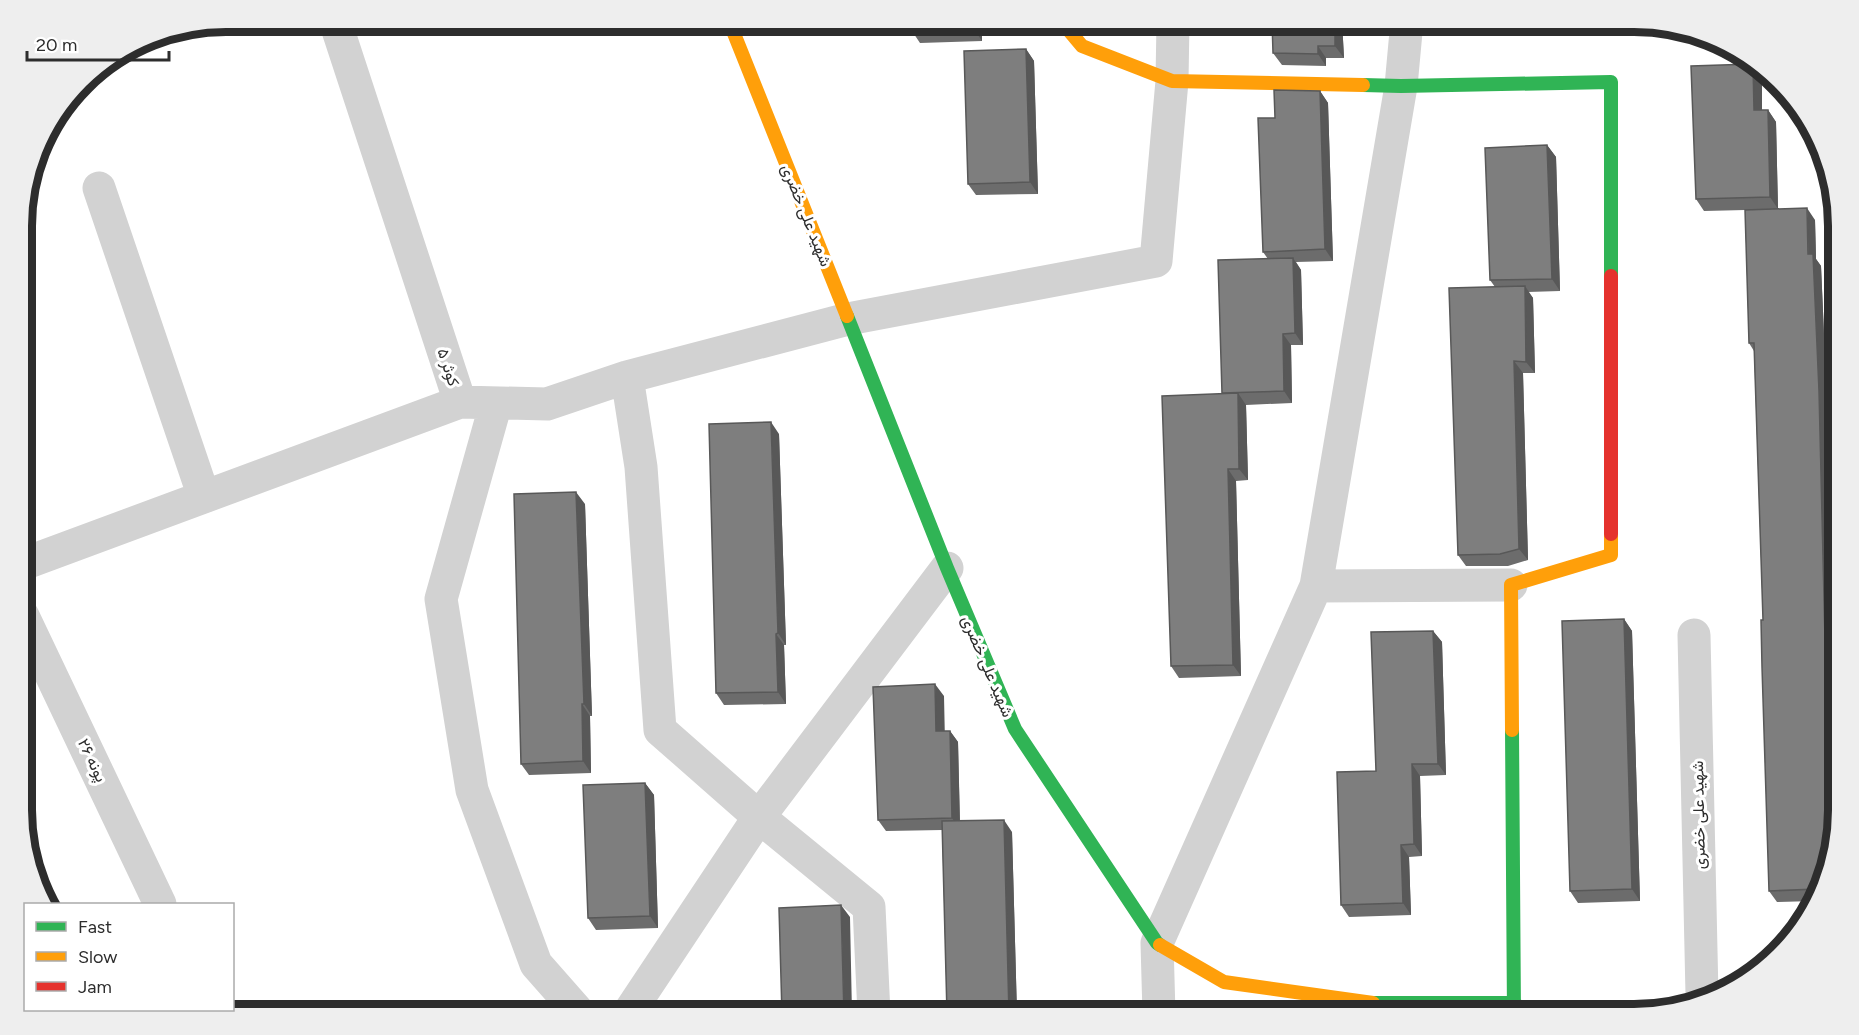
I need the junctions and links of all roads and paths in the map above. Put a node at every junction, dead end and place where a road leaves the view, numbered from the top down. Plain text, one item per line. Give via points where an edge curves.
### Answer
1 (339, 32) edge
2 (733, 32) edge
3 (1070, 32) edge
4 (1173, 32) edge
5 (1406, 32) edge
6 (1172, 81) junction
7 (1401, 86) junction
8 (99, 188) dead end
9 (848, 319) junction
10 (627, 377) junction
11 (460, 402) junction
12 (496, 403) junction
13 (204, 497) junction
14 (32, 561) edge
15 (947, 568) junction
16 (1510, 585) junction
17 (1316, 586) junction
18 (32, 635) edge
19 (1694, 635) dead end
20 (759, 817) junction
21 (160, 903) edge
22 (1157, 943) junction
23 (1702, 990) edge
24 (1159, 1003) edge
25 (1377, 1003) edge
26 (1515, 1003) edge
27 (571, 1004) edge
28 (635, 1004) edge
29 (874, 1004) edge

1 - 11 street, کوثر ۵
2 - 9 street, شهید علی خضری
3 - 6 street via 1082,46
4 - 6 street
5 - 7 street
6 - 7 street
6 - 9 street, کوثر ۵ via 1156,261
7 - 16 street via 1611,82 1611,555
7 - 17 street
8 - 13 street
9 - 10 street, کوثر ۵
9 - 15 street, شهید علی خضری
10 - 12 street, کوثر ۵ via 547,404
10 - 20 street via 640,467 660,730
11 - 12 street, کوثر ۵
11 - 13 street
12 - 27 street via 441,599 472,790 536,964
13 - 14 street
15 - 20 street
15 - 22 street, شهید علی خضری via 1015,729
16 - 17 street
16 - 26 street
17 - 22 street
18 - 21 street, پونه ۲۶
19 - 23 street, شهید علی خضری
20 - 28 street
20 - 29 street via 869,906
22 - 24 street
22 - 25 street, شهید علی خضری via 1224,982

